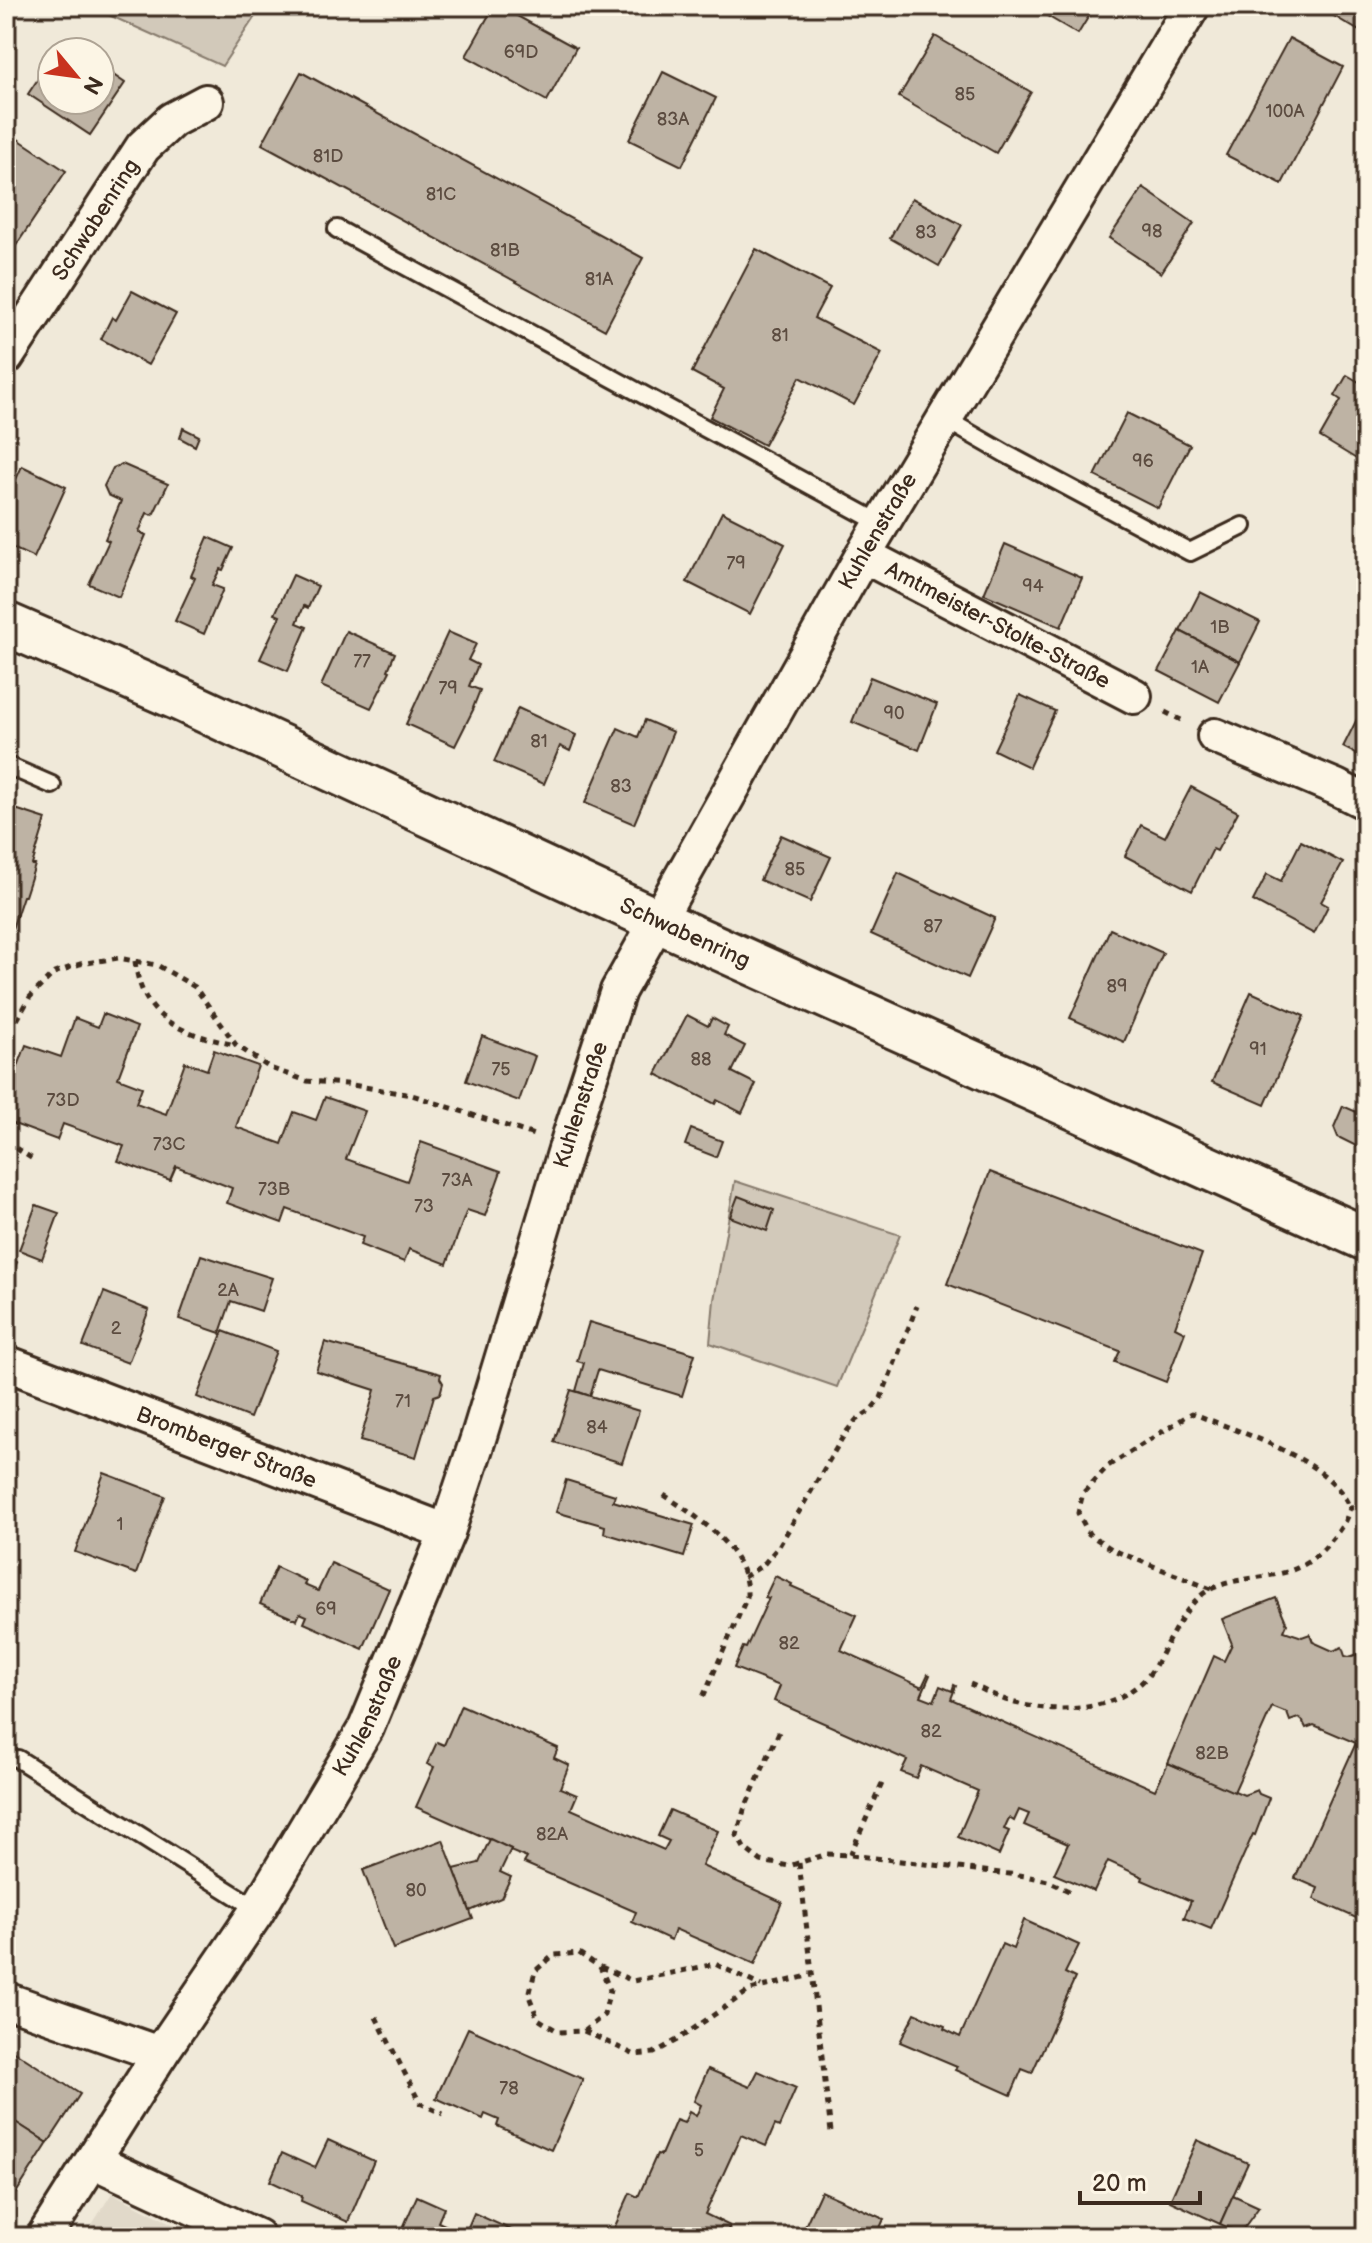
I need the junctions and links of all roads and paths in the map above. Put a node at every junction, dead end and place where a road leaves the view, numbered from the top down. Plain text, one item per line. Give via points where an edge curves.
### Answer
1 (1192, 6) edge
2 (206, 102) dead end
3 (337, 229) dead end
4 (6, 357) edge
5 (945, 419) junction
6 (882, 524) junction
7 (1243, 526) dead end
8 (863, 555) junction
9 (6, 624) edge
10 (1134, 696) joint
11 (1215, 736) joint
12 (6, 765) edge
13 (52, 785) dead end
14 (1366, 802) edge
15 (658, 921) junction
16 (135, 961) junction
17 (236, 1045) junction
18 (6, 1054) edge
19 (6, 1142) edge
20 (567, 1146) junction
21 (36, 1161) dead end
22 (1366, 1239) edge
23 (917, 1306) dead end
24 (6, 1363) edge
25 (664, 1495) dead end
26 (1366, 1507) edge
27 (1350, 1508) junction
28 (447, 1532) junction
29 (744, 1577) junction
30 (1211, 1589) junction
31 (970, 1684) dead end
32 (703, 1697) dead end
33 (779, 1732) dead end
34 (18, 1759) dead end
35 (884, 1779) dead end
36 (850, 1855) junction
37 (799, 1863) junction
38 (1069, 1891) dead end
39 (257, 1909) junction
40 (600, 1967) junction
41 (812, 1975) junction
42 (762, 1987) junction
43 (6, 2000) edge
44 (376, 2017) dead end
45 (584, 2031) junction
46 (160, 2054) junction
47 (443, 2114) dead end
48 (831, 2132) dead end
49 (94, 2161) junction
50 (44, 2237) edge
51 (257, 2237) edge

1 - 5 street, Kuhlenstraße
2 - 4 street, Schwabenring via 172,120 143,147
3 - 6 lane
5 - 6 street, Kuhlenstraße
5 - 7 lane via 1190,552
6 - 8 street, Kuhlenstraße
8 - 10 street, Amtmeister-Stolte-Straße
8 - 15 street, Kuhlenstraße
9 - 15 street, Schwabenring
10 - 11 path
11 - 14 street
12 - 13 lane
15 - 20 street, Kuhlenstraße via 618,991
15 - 22 street, Schwabenring
16 - 17 path via 157,965 195,987
16 - 17 path via 147,1001 167,1022 194,1036
16 - 18 path via 118,958 54,973 30,997
17 - 20 path via 270,1068 307,1081 412,1095
19 - 21 path
20 - 28 street, Kuhlenstraße
23 - 29 path via 881,1398 844,1435 779,1546
24 - 28 street, Bromberger Straße
25 - 29 path via 702,1519 725,1543
26 - 27 path
27 - 30 path via 1338,1533 1316,1558 1293,1571
27 - 30 path via 1328,1478 1294,1455 1192,1413 1108,1466 1083,1493 1078,1513 1089,1534 1113,1550
28 - 39 street, Kuhlenstraße via 366,1728
29 - 32 path via 747,1597
30 - 31 path via 1193,1602 1148,1675 1130,1692 1093,1706 1052,1710 1013,1702
33 - 37 path via 737,1835 761,1861
34 - 39 lane
35 - 36 path
36 - 37 path via 827,1854
36 - 38 path via 1026,1876
37 - 41 path
39 - 46 street, Kuhlenstraße
40 - 42 path via 633,1981 715,1964
40 - 45 path via 610,1990 604,2015
40 - 45 path via 579,1953 554,1955 535,1971 529,1996 538,2019 559,2032
41 - 42 path
41 - 48 path
42 - 45 path via 654,2053 635,2055
43 - 46 street
44 - 47 path via 420,2103
46 - 49 street, Kuhlenstraße
49 - 50 street, Kuhlenstraße
49 - 51 street

